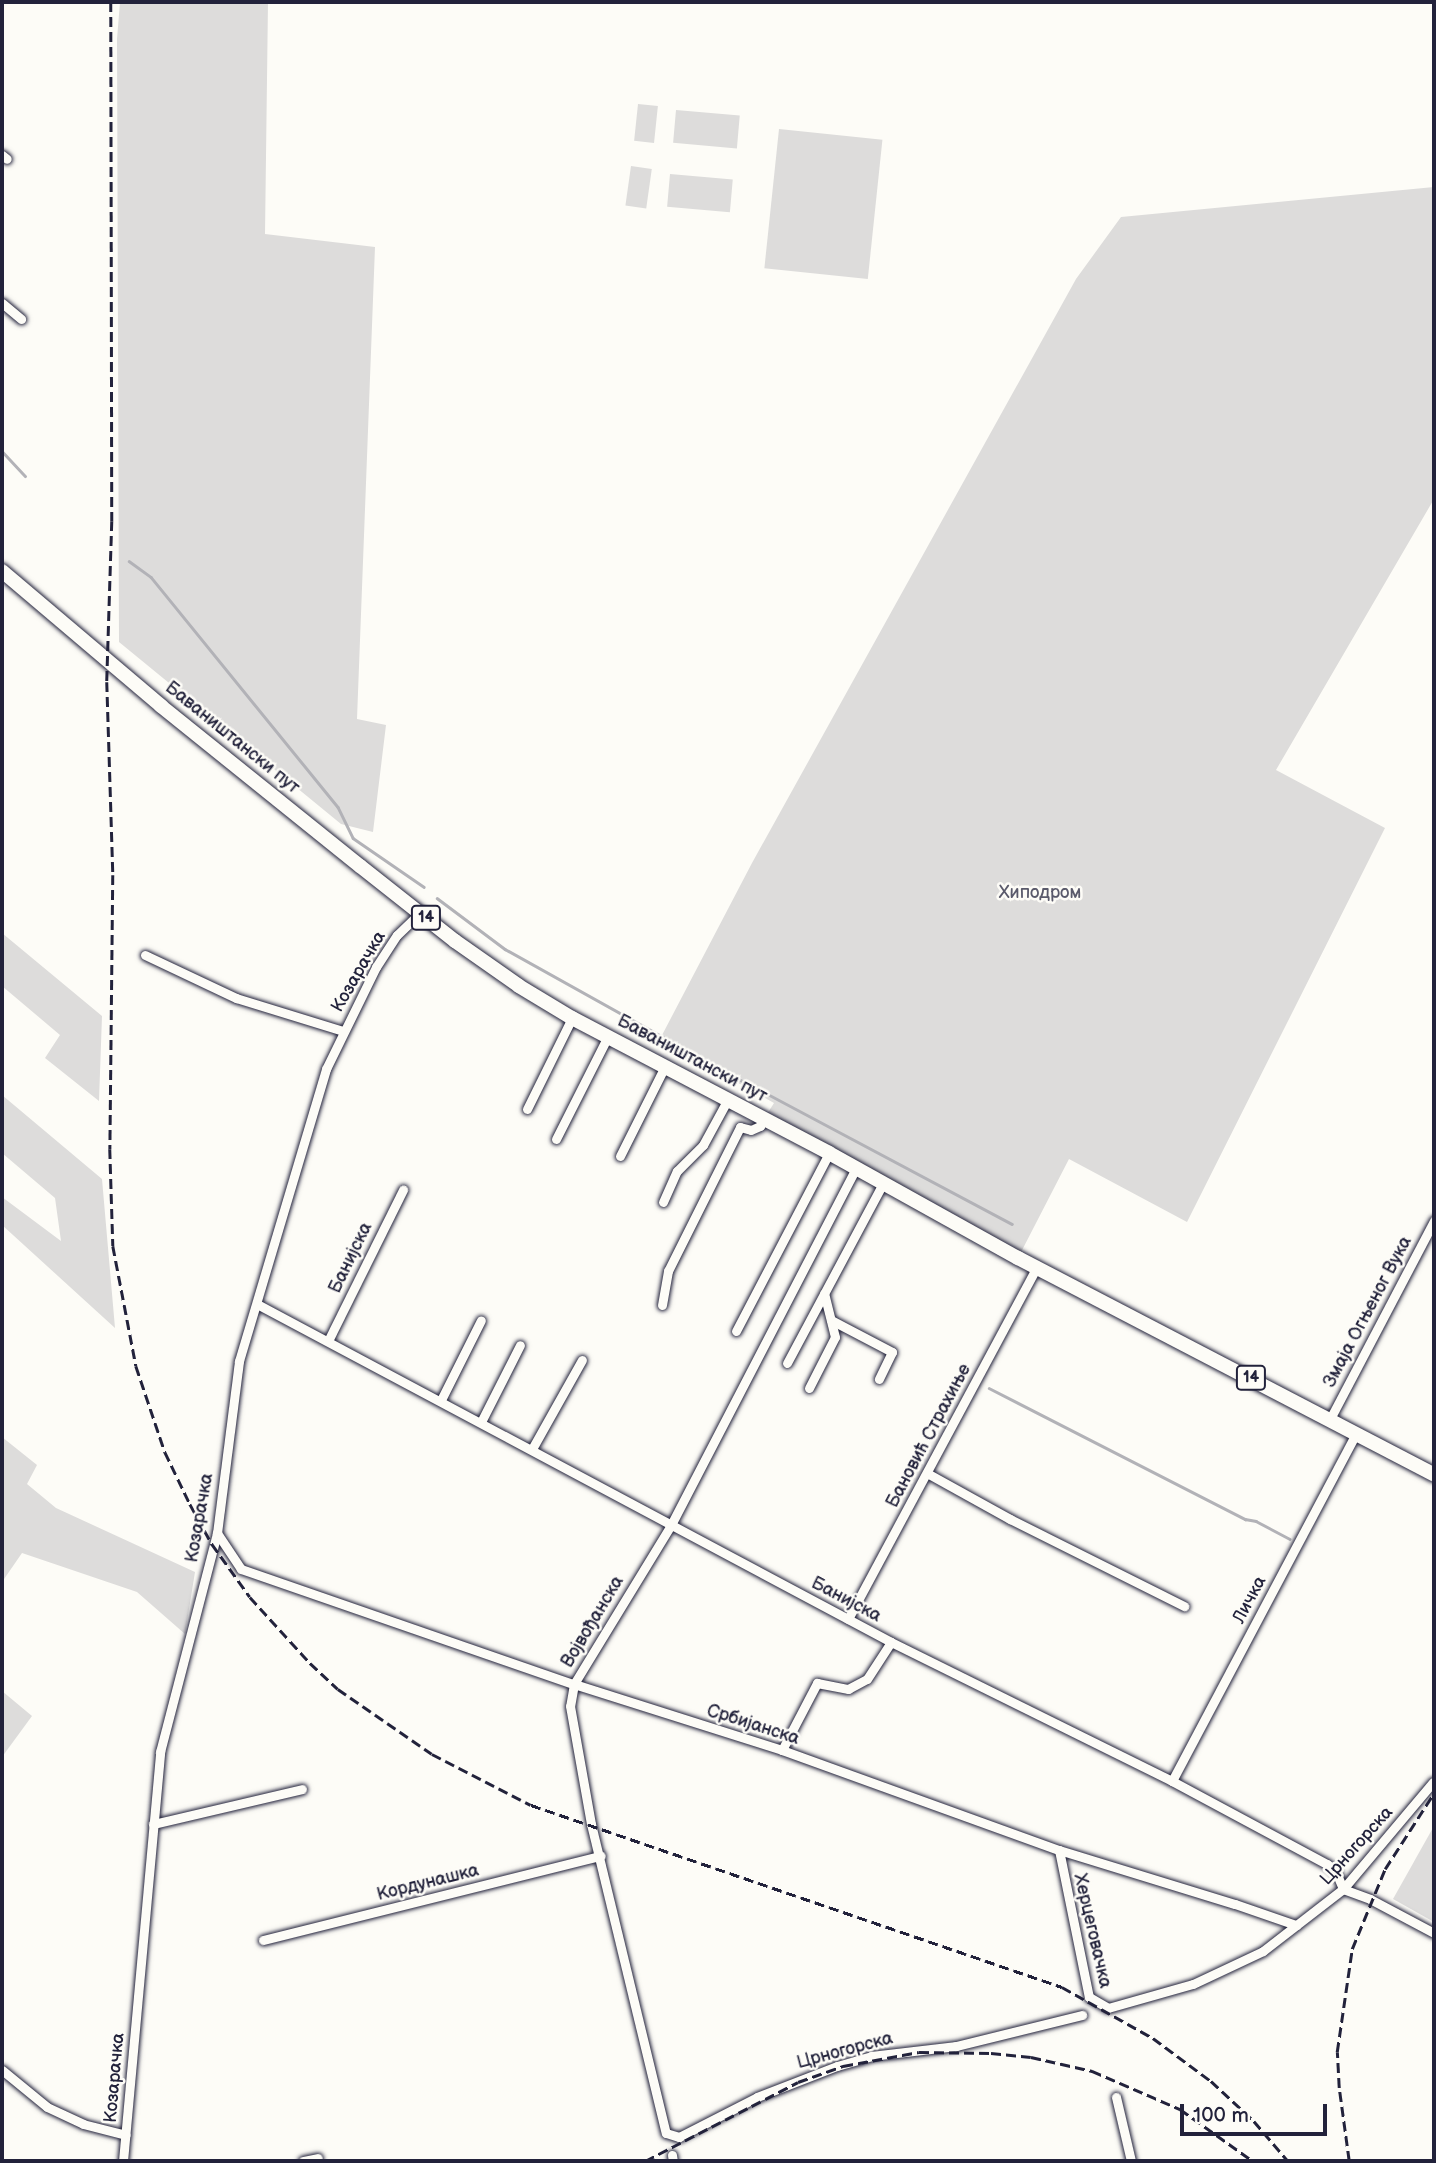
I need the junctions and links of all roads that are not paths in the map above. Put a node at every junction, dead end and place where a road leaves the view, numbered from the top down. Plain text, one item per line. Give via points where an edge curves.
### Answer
1 (2, 303) edge
2 (21, 319) dead end
3 (2, 571) edge
4 (419, 914) junction
5 (145, 955) dead end
6 (572, 1018) junction
7 (344, 1031) junction
8 (608, 1036) junction
9 (665, 1066) junction
10 (728, 1099) junction
11 (527, 1110) dead end
12 (764, 1119) junction
13 (556, 1139) dead end
14 (829, 1153) junction
15 (620, 1156) dead end
16 (856, 1168) junction
17 (883, 1183) junction
18 (402, 1190) dead end
19 (663, 1202) dead end
20 (1434, 1221) edge
21 (1037, 1268) junction
22 (824, 1293) junction
23 (257, 1304) junction
24 (662, 1305) dead end
25 (481, 1320) dead end
26 (831, 1320) junction
27 (736, 1331) dead end
28 (328, 1340) junction
29 (520, 1345) dead end
30 (582, 1360) dead end
31 (787, 1363) dead end
32 (879, 1379) dead end
33 (809, 1388) dead end
34 (440, 1400) junction
35 (1330, 1419) junction
36 (481, 1422) junction
37 (1356, 1433) junction
38 (533, 1449) junction
39 (927, 1473) junction
40 (1434, 1475) edge
41 (671, 1525) junction
42 (217, 1533) junction
43 (1184, 1606) dead end
44 (848, 1619) junction
45 (891, 1642) junction
46 (574, 1684) junction
47 (782, 1751) junction
48 (1172, 1781) junction
49 (1433, 1782) edge
50 (302, 1789) dead end
51 (153, 1824) junction
52 (1059, 1850) junction
53 (601, 1856) junction
54 (1343, 1889) junction
55 (1296, 1926) junction
56 (1434, 1933) edge
57 (263, 1940) dead end
58 (1108, 2008) joint
59 (1082, 2015) dead end
60 (2, 2070) edge
61 (1115, 2097) dead end
62 (126, 2135) junction
63 (668, 2136) joint
64 (318, 2158) dead end
65 (123, 2161) edge
66 (303, 2161) edge
67 (1131, 2161) edge

1 - 2 street
3 - 4 main road, Баваништански пут / 14
4 - 6 main road, Баваништански пут / 14
4 - 7 street, Козарачка via 397,935 376,967
5 - 7 street via 236,998
6 - 8 main road, Баваништански пут / 14
6 - 11 street
7 - 23 street, Козарачка via 326,1069
8 - 9 main road, Баваништански пут / 14
8 - 13 street
9 - 10 main road, Баваништански пут / 14
9 - 15 street
10 - 12 main road, Баваништански пут / 14
10 - 19 street via 704,1145 677,1171
12 - 14 main road, Баваништански пут / 14
12 - 24 street via 751,1130 740,1127 668,1271
14 - 16 main road, Баваништански пут / 14
14 - 27 street
16 - 17 main road, Баваништански пут / 14
16 - 41 street, Војвођанска
17 - 21 main road, Баваништански пут / 14
17 - 22 street
18 - 28 street, Банијска
20 - 35 street, Змаја Огњеног Вука
21 - 35 main road, Баваништански пут / 14
21 - 39 street, Бановић Страхиње
22 - 26 street
22 - 31 street
23 - 28 street, Банијска
23 - 42 street, Козарачка via 239,1361
25 - 34 street
26 - 32 street via 892,1353
26 - 33 street via 835,1337
28 - 34 street, Банијска
29 - 36 street
30 - 38 street
34 - 36 street, Банијска
35 - 37 main road, Баваништански пут / 14
36 - 38 street, Банијска
37 - 40 main road, Баваништански пут / 14
37 - 48 street, Личка
38 - 41 street, Банијска
39 - 43 street
39 - 44 street, Бановић Страхиње
41 - 44 street, Банијска
41 - 46 street, Војвођанска
42 - 46 street, Србијанска via 242,1569
42 - 51 street, Козарачка via 160,1752
44 - 45 street, Банијска
45 - 47 street via 867,1679 848,1689 817,1683
45 - 48 street, Банијска
46 - 47 street, Србијанска
46 - 53 street, Војвођанска via 570,1706
47 - 52 street, Србијанска
48 - 54 street, Банијска via 1327,1864 1335,1870
49 - 54 street, Црногорска
50 - 51 street
51 - 62 street, Козарачка
52 - 55 street, Србијанска
52 - 58 street, Херцеговачка via 1089,1997
53 - 57 street, Кордунашка
53 - 63 street, Војвођанска
54 - 55 street, Црногорска
54 - 56 street
55 - 58 street, Црногорска via 1231,1969 1166,1994
59 - 63 street, Црногорска via 949,2048 871,2056 757,2097 679,2137
60 - 62 street via 47,2107 83,2124
61 - 67 street
62 - 65 street, Козарачка
64 - 66 street

